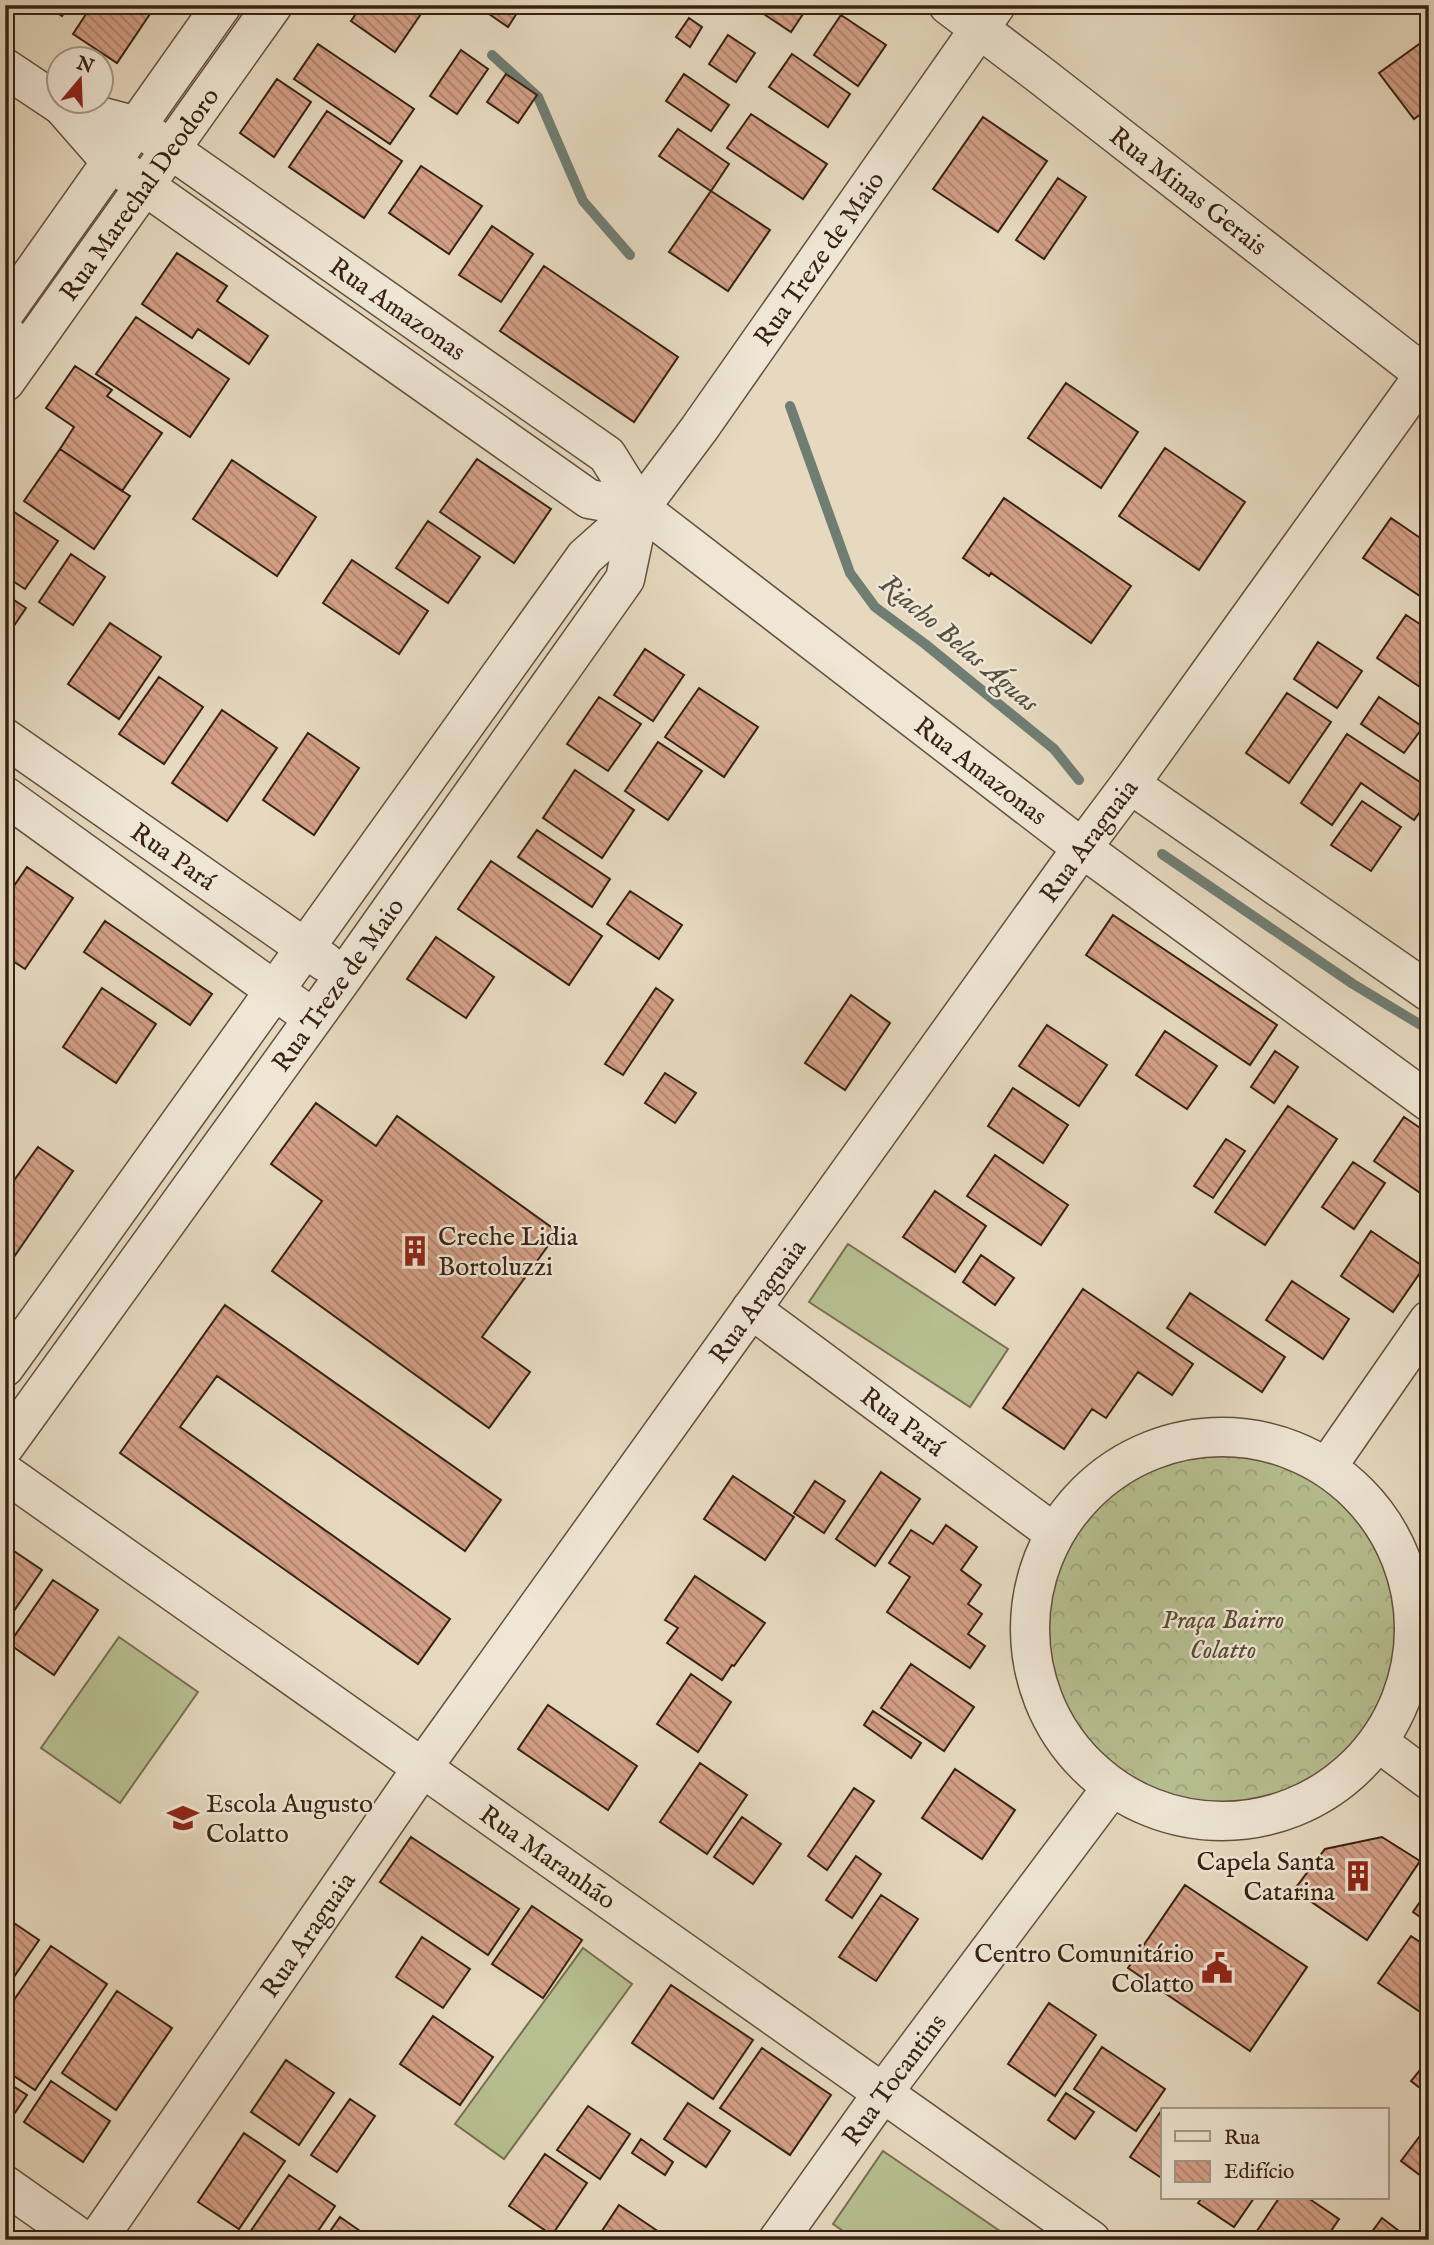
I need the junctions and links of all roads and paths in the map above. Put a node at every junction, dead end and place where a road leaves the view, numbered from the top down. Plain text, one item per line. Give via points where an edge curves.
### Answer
1 (222, 5) edge
2 (273, 5) edge
3 (948, 5) edge
4 (988, 16) edge
5 (5, 68) edge
6 (46, 95) edge
7 (71, 116) edge
8 (100, 116) edge
9 (137, 126) junction
10 (170, 149) junction
11 (111, 162) junction
12 (145, 185) junction
13 (341, 269) junction
14 (314, 305) junction
15 (5, 312) edge
16 (16, 342) edge
17 (462, 354) junction
18 (1428, 373) edge
19 (5, 382) edge
20 (435, 390) junction
21 (640, 508) junction
22 (500, 674) junction
23 (539, 702) junction
24 (8, 745) edge
25 (1130, 784) junction
26 (5, 796) edge
27 (409, 803) junction
28 (136, 829) junction
29 (448, 830) junction
30 (1082, 848) junction
31 (106, 868) junction
32 (306, 948) junction
33 (344, 976) junction
34 (275, 990) junction
35 (1429, 992) edge
36 (313, 1018) junction
37 (1429, 1102) edge
38 (136, 1182) junction
39 (176, 1210) junction
40 (751, 1309) junction
41 (1429, 1320) edge
42 (5, 1367) edge
43 (5, 1446) edge
44 (1327, 1467) junction
45 (5, 1473) edge
46 (1054, 1533) junction
47 (1378, 1742) junction
48 (422, 1768) junction
49 (1429, 1780) edge
50 (1112, 1787) junction
51 (882, 2094) junction
52 (5, 2185) edge
53 (83, 2240) edge
54 (97, 2240) edge
55 (778, 2240) edge
56 (1091, 2240) edge

1 - 9 street, Rua Marechal Deodoro
2 - 10 street, Rua Marechal Deodoro
3 - 4 street, Rua Minas Gerais
4 - 18 street, Rua Minas Gerais
4 - 21 street, Rua Treze de Maio
5 - 6 street
7 - 11 street, Rua Amazonas
8 - 9 street, Rua Amazonas
9 - 10 street, Rua Amazonas
9 - 11 street, Rua Marechal Deodoro
10 - 12 street, Rua Marechal Deodoro
10 - 13 street, Rua Amazonas
11 - 12 street, Rua Amazonas
11 - 15 street, Rua Marechal Deodoro
12 - 14 street, Rua Amazonas
12 - 16 street, Rua Marechal Deodoro
13 - 14 street
13 - 17 street, Rua Amazonas
14 - 20 street, Rua Amazonas
16 - 19 street, Rua Marechal Deodoro
17 - 20 street
17 - 21 street, Rua Amazonas via 607,455
18 - 25 street, Rua Araguaia
20 - 21 street, Rua Amazonas via 589,499
21 - 22 street, Rua Treze de Maio via 585,557
21 - 23 street, Rua Treze de Maio via 625,579
21 - 30 street, Rua Amazonas
22 - 23 street
22 - 27 street, Rua Treze de Maio
23 - 29 street, Rua Treze de Maio
24 - 28 street, Rua Pará
25 - 30 street, Rua Araguaia
25 - 35 street
26 - 31 street, Rua Pará
27 - 29 street
27 - 32 street, Rua Treze de Maio
28 - 31 street
28 - 32 street, Rua Pará
29 - 33 street, Rua Treze de Maio
30 - 37 street, Rua Amazonas
30 - 40 street, Rua Araguaia
31 - 34 street, Rua Pará
32 - 33 street, Rua Pará
32 - 34 street, Rua Treze de Maio
33 - 36 street, Rua Treze de Maio
34 - 36 street, Rua Pará
34 - 38 street, Rua Treze de Maio
36 - 39 street, Rua Treze de Maio
38 - 39 street
38 - 42 street, Rua Treze de Maio
39 - 43 street, Rua Treze de Maio
40 - 46 street, Rua Pará
40 - 48 street, Rua Araguaia
41 - 44 street
44 - 46 street via 1284,1446 1237,1437 1189,1439 1144,1453 1102,1477
44 - 47 street via 1386,1525 1415,1603 1408,1686
45 - 48 street, Rua Maranhão
46 - 50 street via 1037,1575 1029,1619 1032,1664 1048,1712 1075,1754
47 - 49 street
47 - 50 street via 1316,1799 1254,1820 1205,1821 1158,1811
48 - 51 street, Rua Maranhão
48 - 54 street, Rua Araguaia
50 - 51 street, Rua Tocantins
51 - 55 street, Rua Tocantins
51 - 56 street, Rua Maranhão
52 - 53 street

